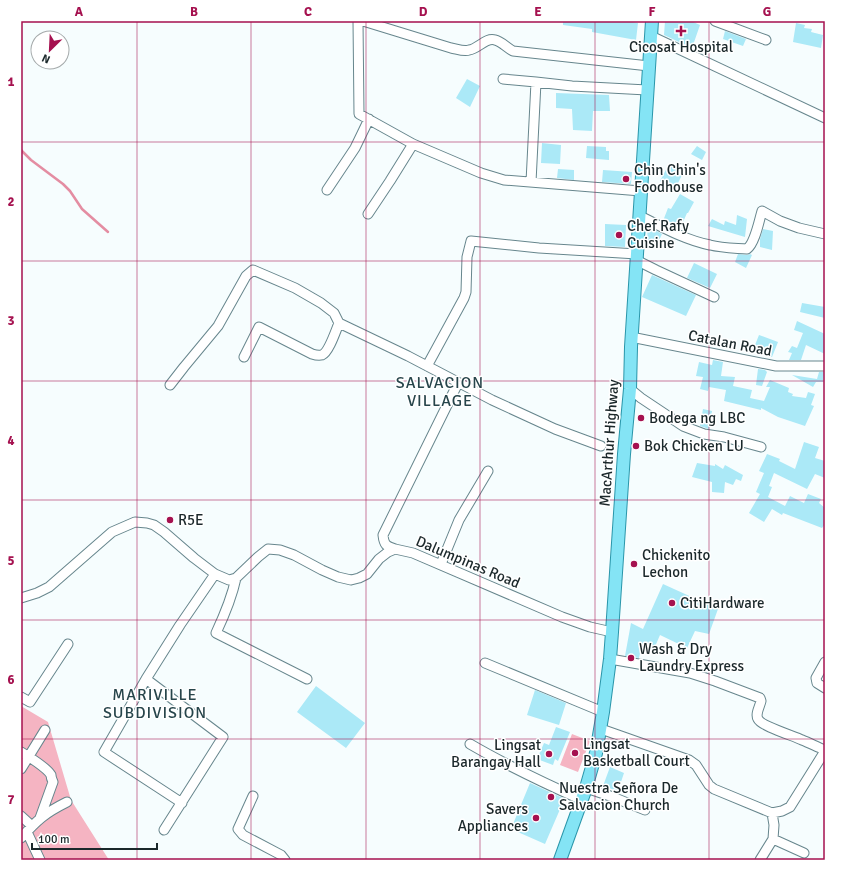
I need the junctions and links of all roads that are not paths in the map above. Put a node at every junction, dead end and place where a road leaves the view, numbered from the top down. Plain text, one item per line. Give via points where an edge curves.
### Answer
1 (358, 21) edge
2 (364, 21) edge
3 (652, 21) edge
4 (715, 21) edge
5 (651, 36) junction
6 (766, 40) dead end
7 (649, 66) junction
8 (503, 79) dead end
9 (536, 82) junction
10 (647, 90) junction
11 (825, 118) edge
12 (369, 119) junction
13 (413, 144) junction
14 (531, 182) junction
15 (327, 190) dead end
16 (641, 191) junction
17 (368, 214) dead end
18 (640, 216) junction
19 (825, 234) edge
20 (636, 257) junction
21 (714, 297) dead end
22 (339, 323) junction
23 (631, 337) junction
24 (244, 357) dead end
25 (427, 366) junction
26 (825, 366) edge
27 (458, 383) junction
28 (170, 385) dead end
29 (630, 389) junction
30 (601, 446) dead end
31 (761, 447) dead end
32 (488, 471) dead end
33 (395, 549) junction
34 (441, 564) junction
35 (215, 574) junction
36 (236, 578) junction
37 (21, 598) edge
38 (612, 632) junction
39 (68, 644) dead end
40 (610, 659) junction
41 (825, 662) edge
42 (485, 663) dead end
43 (146, 679) junction
44 (308, 679) dead end
45 (825, 688) edge
46 (21, 697) edge
47 (603, 712) junction
48 (601, 729) junction
49 (45, 730) dead end
50 (470, 744) dead end
51 (825, 751) edge
52 (25, 754) edge
53 (21, 768) edge
54 (586, 788) junction
55 (253, 796) dead end
56 (582, 800) junction
57 (67, 802) dead end
58 (182, 803) junction
59 (645, 810) dead end
60 (772, 813) junction
61 (21, 816) edge
62 (40, 818) junction
63 (164, 830) dead end
64 (27, 832) edge
65 (773, 839) junction
66 (804, 853) dead end
67 (40, 860) edge
68 (285, 860) edge
69 (560, 860) edge
70 (760, 860) edge

1 - 12 street via 359,114
2 - 7 street via 466,51 492,39 513,51
3 - 5 main road, MacArthur Highway
4 - 6 street
5 - 7 main road, MacArthur Highway
5 - 11 street
7 - 10 main road, MacArthur Highway
8 - 9 street
9 - 10 street
9 - 14 street
10 - 16 main road, MacArthur Highway
12 - 13 street
12 - 15 street via 355,148
13 - 14 street via 481,173 504,180
13 - 17 street
14 - 16 street
16 - 18 main road, MacArthur Highway
18 - 19 street via 690,240 725,248 747,249 751,246 762,211 799,228
18 - 20 main road, MacArthur Highway
20 - 21 street via 656,270
20 - 23 main road, MacArthur Highway
20 - 25 street via 471,241 467,257 464,298
22 - 24 street via 322,355 312,354 259,326
22 - 25 street
22 - 28 street via 334,313 321,303 295,288 253,270 246,276 218,326
23 - 26 street, Catalan Road via 776,366
23 - 29 main road, MacArthur Highway
25 - 27 street
27 - 30 street via 555,429
27 - 33 street via 383,535 385,544
29 - 31 street via 682,426 704,434
29 - 38 main road, MacArthur Highway
32 - 34 street via 459,520
33 - 34 street, Dalumpinas Road via 414,553
33 - 36 street, Dalumpinas Road via 379,559 367,574 351,580 322,570 294,555 268,549
34 - 38 street, Dalumpinas Road via 562,617
35 - 36 street via 229,580
35 - 37 street via 154,525 135,522 112,532 49,587
35 - 43 street
36 - 44 street via 216,633
38 - 40 main road, MacArthur Highway
39 - 46 street via 30,702
40 - 47 main road, MacArthur Highway
40 - 51 street via 690,673 760,698 757,714 759,721
41 - 45 street via 816,680
42 - 47 street
43 - 58 street via 223,737
43 - 58 street via 104,752
47 - 48 main road, MacArthur Highway
48 - 54 main road, MacArthur Highway
48 - 60 street via 689,760 696,765 714,789
49 - 52 street
50 - 56 street
51 - 60 street via 790,807
52 - 53 street
52 - 62 street via 48,771 53,782
54 - 56 main road, MacArthur Highway
54 - 59 street
55 - 68 street via 238,830 281,854
56 - 69 main road, MacArthur Highway
57 - 62 street
58 - 63 street
60 - 65 street
61 - 64 street
62 - 64 street
64 - 67 street
65 - 66 street
65 - 70 street

